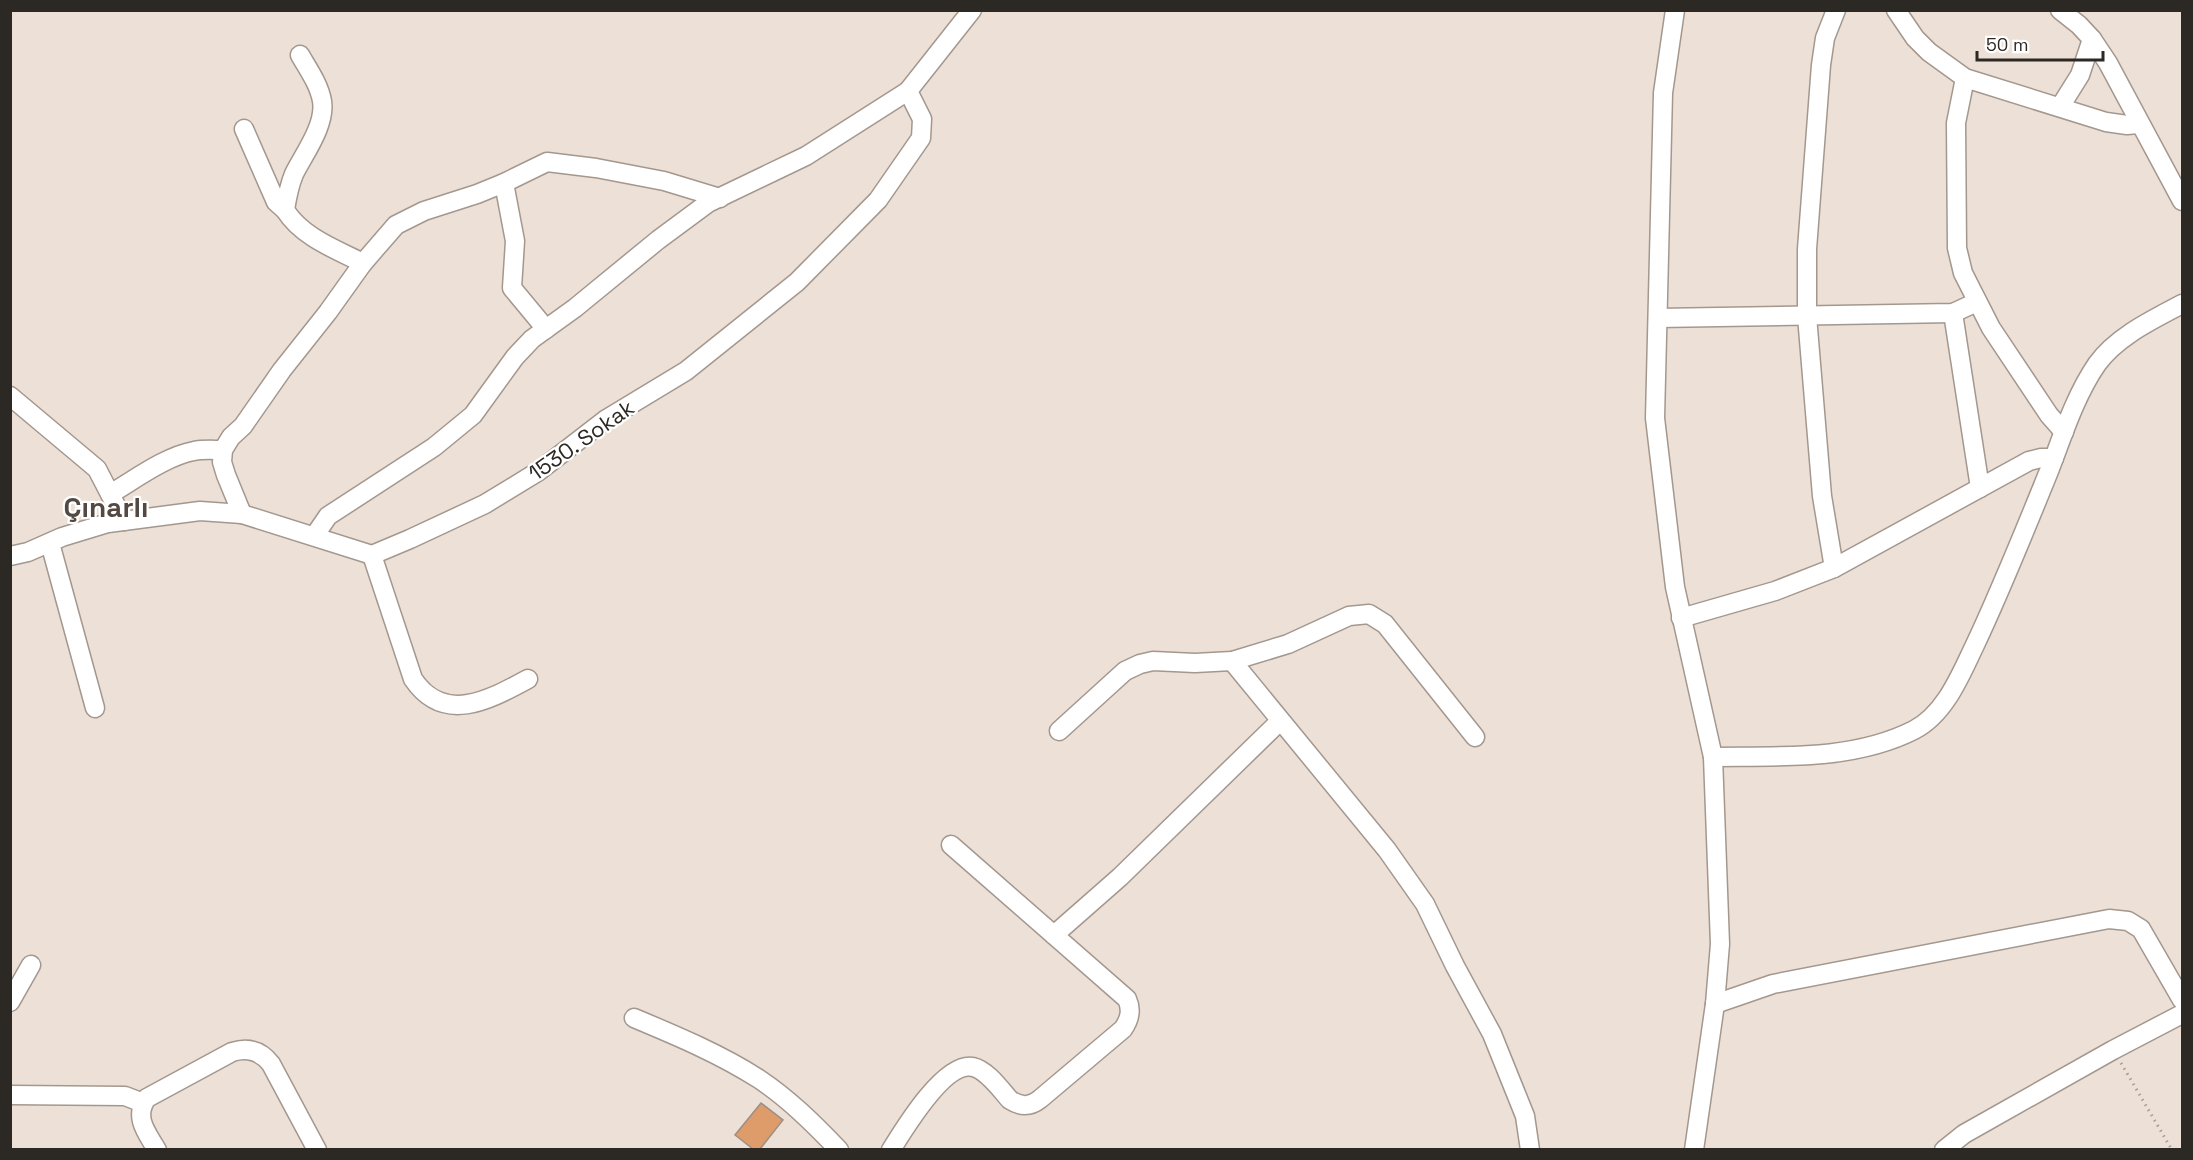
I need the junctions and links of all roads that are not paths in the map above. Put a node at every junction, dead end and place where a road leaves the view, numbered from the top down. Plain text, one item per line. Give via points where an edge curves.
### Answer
1 (972, 10) edge
2 (1675, 10) edge
3 (1836, 10) edge
4 (1896, 10) edge
5 (2060, 10) edge
6 (2092, 39) junction
7 (300, 55) dead end
8 (1965, 78) junction
9 (908, 91) junction
10 (2061, 107) junction
11 (2139, 124) junction
12 (244, 129) dead end
13 (504, 183) junction
14 (720, 198) junction
15 (2182, 201) edge
16 (285, 210) junction
17 (363, 262) junction
18 (1977, 302) junction
19 (2182, 304) edge
20 (1953, 313) junction
21 (1807, 316) junction
22 (1658, 318) junction
23 (546, 329) junction
24 (10, 396) edge
25 (2064, 432) junction
26 (223, 450) junction
27 (2054, 458) junction
28 (1980, 488) junction
29 (110, 494) junction
30 (242, 514) junction
31 (124, 521) junction
32 (315, 535) junction
33 (50, 543) junction
34 (372, 555) junction
35 (10, 556) edge
36 (1834, 568) junction
37 (1681, 618) junction
38 (1232, 661) junction
39 (528, 679) dead end
40 (95, 708) dead end
41 (1280, 722) junction
42 (1059, 731) dead end
43 (1475, 736) dead end
44 (1713, 757) junction
45 (951, 845) dead end
46 (1054, 935) junction
47 (31, 965) dead end
48 (2182, 1000) edge
49 (10, 1002) edge
50 (1715, 1004) junction
51 (2182, 1014) edge
52 (634, 1018) dead end
53 (10, 1095) edge
54 (143, 1103) junction
55 (157, 1149) edge
56 (316, 1149) edge
57 (839, 1149) edge
58 (891, 1149) edge
59 (1530, 1149) edge
60 (1694, 1149) edge
61 (1944, 1149) edge

1 - 9 street
2 - 22 street via 1663,93
3 - 21 street via 1825,38 1821,65 1807,249
4 - 8 street via 1929,52
5 - 6 street
6 - 10 street via 2080,75
6 - 11 street
7 - 16 street via 323,103 318,131 294,174
8 - 10 street
8 - 18 street via 1956,123 1957,248 1963,273
9 - 14 street via 806,156
9 - 34 street, 1530. Sokak via 922,119 921,138 878,200 797,282 686,371 605,420 539,471 485,504
10 - 11 street via 2116,124
11 - 15 street
12 - 16 street via 276,202
13 - 14 street via 547,162 664,181
13 - 17 street via 396,225
13 - 23 street via 515,241 512,288
14 - 23 street via 658,240
16 - 17 street via 301,230
17 - 26 street
18 - 20 street
18 - 25 street via 2026,383
19 - 25 street via 2127,335 2099,362
20 - 21 street
20 - 28 street
21 - 22 street
21 - 36 street via 1822,496
22 - 37 street via 1655,418
23 - 32 street via 515,357 473,415 434,447 328,516
24 - 29 street via 97,469
25 - 27 street
26 - 29 street via 183,454
26 - 30 street via 222,462
27 - 28 street via 2029,461
27 - 44 street via 1987,620 1948,698 1931,716 1916,729 1890,740 1841,752
28 - 36 street
29 - 31 street
30 - 31 street via 200,511
30 - 32 street
31 - 33 street
32 - 34 street
33 - 35 street
33 - 40 street
34 - 39 street via 409,669 426,695 445,705 472,703
36 - 37 street via 1775,591
37 - 44 street
38 - 41 street
38 - 42 street via 1153,661 1132,667
38 - 43 street via 1288,644 1349,616 1370,614 1385,624
41 - 46 street via 1120,877
41 - 59 street via 1388,849 1425,904 1492,1034 1525,1116
44 - 50 street via 1720,944
45 - 46 street
46 - 58 street via 1127,999 1127,1023 1028,1106 1010,1100 981,1070 968,1066 957,1070 935,1087
47 - 49 street
48 - 50 street via 2141,929 2128,921 2109,919 1773,984
50 - 60 street
51 - 61 street via 1964,1134
52 - 57 street via 720,1056 760,1080 798,1109
53 - 54 street via 125,1096
54 - 55 street via 140,1121
54 - 56 street via 232,1052 253,1051 271,1064

